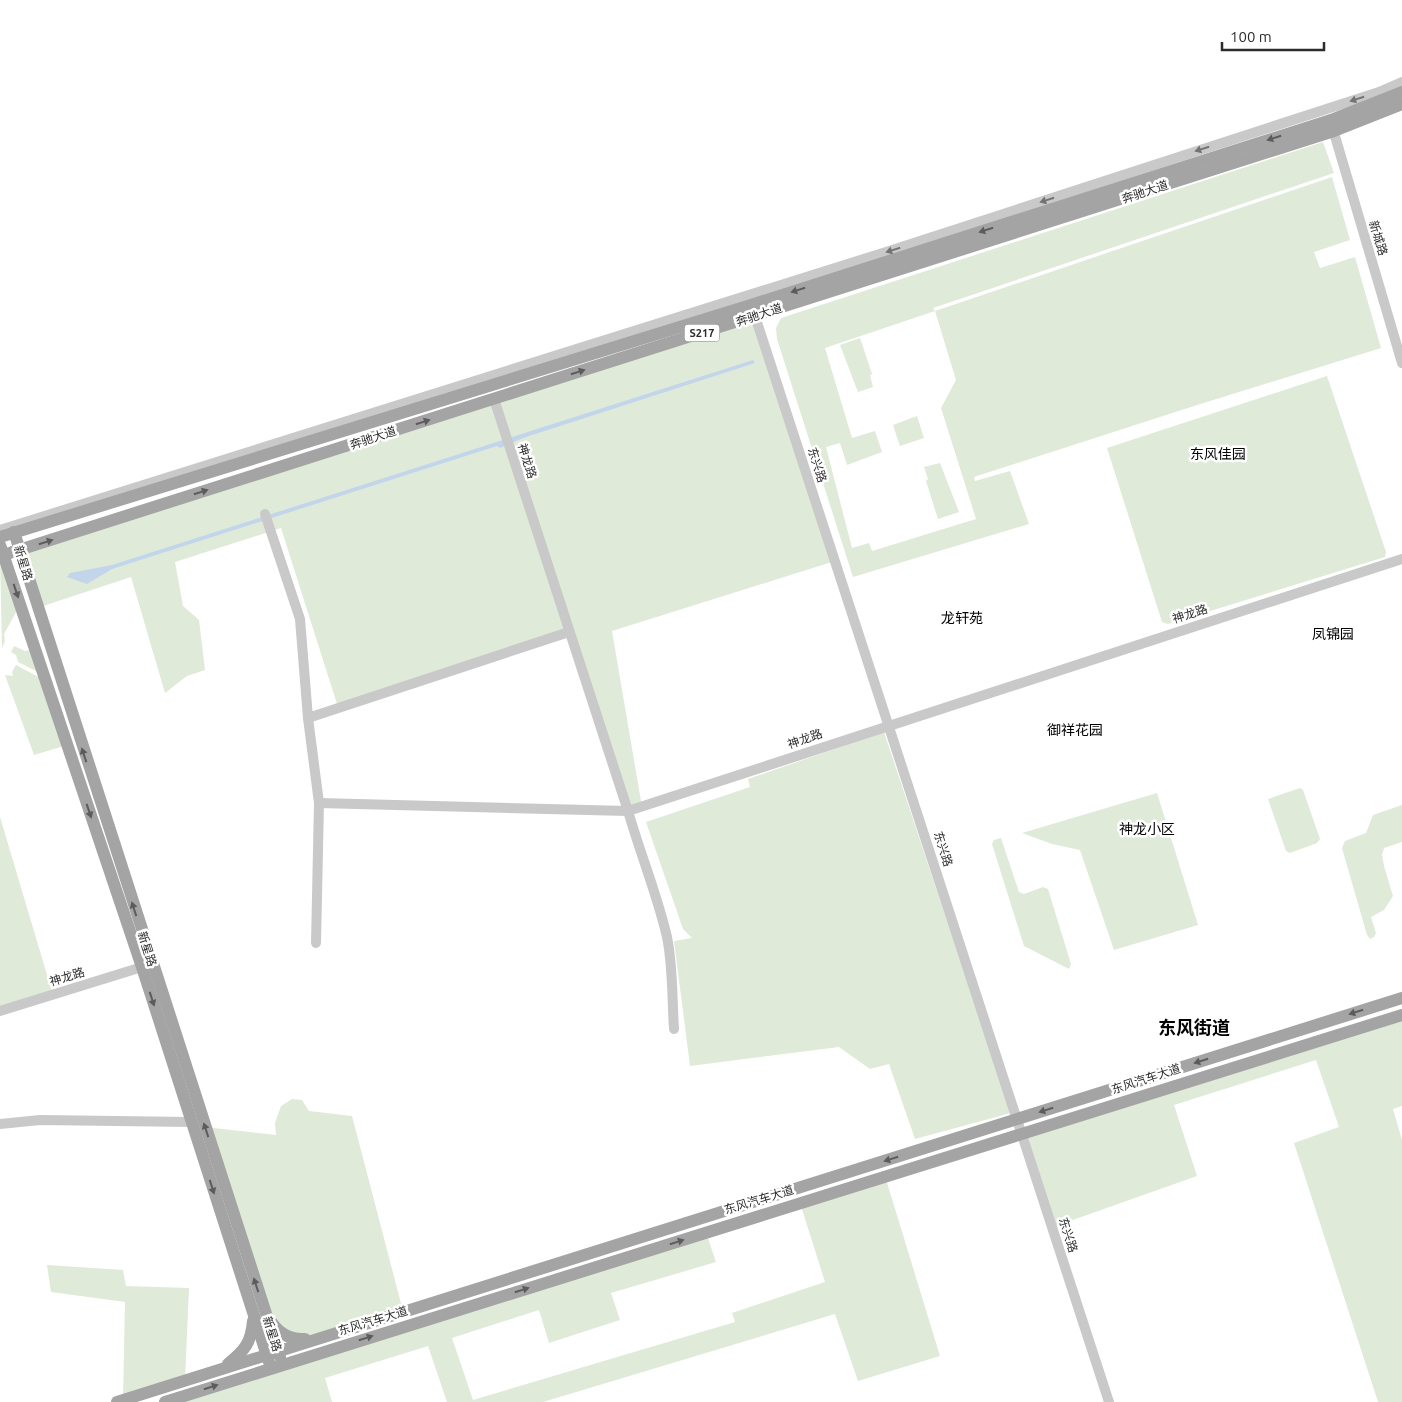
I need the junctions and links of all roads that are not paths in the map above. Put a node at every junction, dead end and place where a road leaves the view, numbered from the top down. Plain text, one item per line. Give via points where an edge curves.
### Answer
1 (1402, 82) edge
2 (1402, 92) edge
3 (1402, 104) edge
4 (1294, 126) junction
5 (1332, 126) junction
6 (826, 276) junction
7 (753, 311) junction
8 (1402, 363) edge
9 (494, 399) junction
10 (265, 514) dead end
11 (19, 528) junction
12 (0, 530) edge
13 (0, 536) edge
14 (18, 551) junction
15 (1, 552) edge
16 (1402, 559) edge
17 (569, 632) junction
18 (308, 718) junction
19 (889, 724) junction
20 (319, 804) junction
21 (628, 811) junction
22 (316, 943) dead end
23 (142, 967) junction
24 (1402, 998) edge
25 (0, 1011) edge
26 (1402, 1015) edge
27 (674, 1029) dead end
28 (1018, 1119) junction
29 (191, 1122) junction
30 (0, 1124) edge
31 (1023, 1134) junction
32 (259, 1314) junction
33 (317, 1338) junction
34 (272, 1352) junction
35 (276, 1366) junction
36 (221, 1369) junction
37 (117, 1402) edge
38 (165, 1402) edge
39 (1109, 1402) edge

1 -> 4 street
2 - 5 main road, 奔驰大道 / S217
3 - 5 main road, 奔驰大道 / S217
4 - 5 main road, 奔驰大道 / S217
4 -> 6 main road, 奔驰大道 / S217
5 - 7 main road, 奔驰大道 / S217
5 - 8 street, 新城路
6 -> 7 main road, 奔驰大道 / S217
6 - 11 street
9 -> 7 main road, 奔驰大道 / S217
7 - 11 main road, 奔驰大道 / S217
7 - 19 street, 东兴路
14 -> 9 main road, 奔驰大道 / S217
9 - 17 street, 神龙路
10 - 18 street via 300,619
11 - 12 street
11 - 13 main road, 奔驰大道 / S217
11 - 14 main road, 新星路
14 - 15 main road, 奔驰大道 / S217
32 -> 14 main road, 新星路
15 -> 23 main road, 新星路
16 - 19 street, 神龙路
17 - 18 street
17 - 21 street, 神龙路
18 - 20 street
19 - 21 street, 神龙路
19 - 28 street, 东兴路
20 - 21 street
20 - 22 street
21 - 27 street via 667,938
23 - 25 street, 神龙路
23 -> 29 main road, 新星路
24 -> 28 main road, 东风汽车大道
26 - 31 main road, 东风汽车大道
28 - 31 street, 东兴路
28 -> 33 main road, 东风汽车大道
29 - 30 street via 40,1120
29 -> 32 main road, 新星路
35 -> 31 main road, 东风汽车大道
31 - 39 street, 东兴路
32 - 33 main road via 276,1330 294,1340
32 - 34 main road, 新星路
32 - 36 main road via 244,1351
33 - 34 main road, 东风汽车大道
34 - 35 main road, 新星路
34 - 36 main road, 东风汽车大道
38 -> 35 main road, 东风汽车大道
36 - 37 main road, 东风汽车大道

